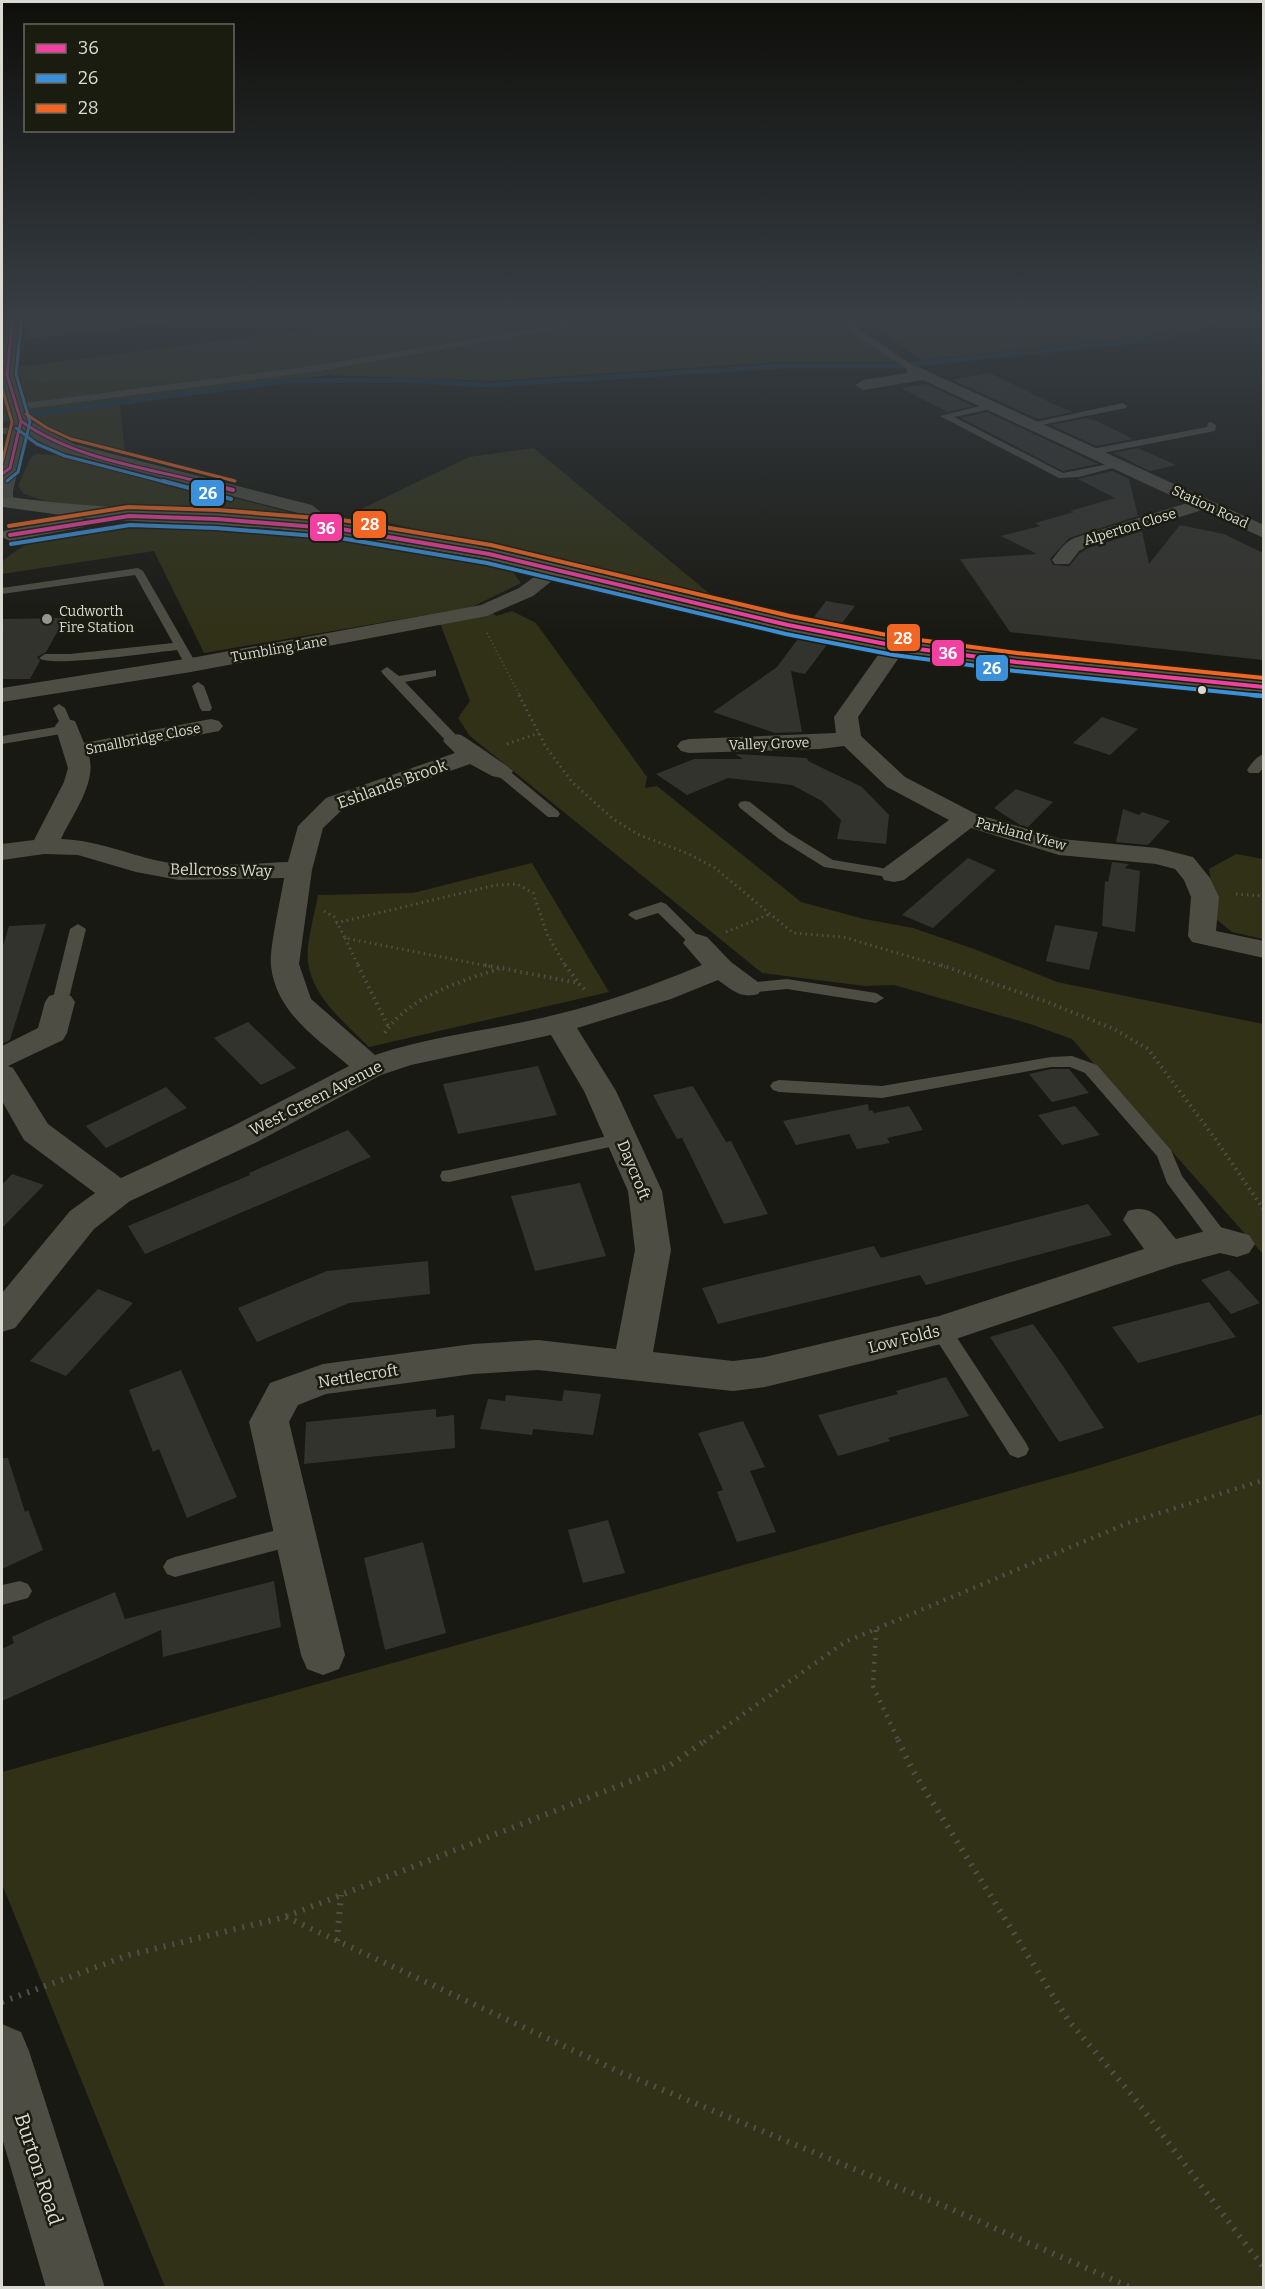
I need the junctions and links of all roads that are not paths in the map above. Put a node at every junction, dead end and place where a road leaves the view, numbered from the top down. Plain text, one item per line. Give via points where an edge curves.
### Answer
1 (16, 420) edge
2 (17, 421) edge
3 (954, 421) edge
4 (1024, 421) edge
5 (1047, 421) edge
6 (1031, 424) junction
7 (1210, 425) dead end
8 (68, 448) junction
9 (9, 449) edge
10 (1092, 452) junction
11 (1119, 465) junction
12 (6, 471) edge
13 (5, 501) edge
14 (1204, 504) junction
15 (129, 516) junction
16 (311, 526) junction
17 (1263, 532) edge
18 (6, 537) edge
19 (1062, 560) dead end
20 (548, 576) dead end
21 (2, 591) edge
22 (896, 646) junction
23 (186, 656) junction
24 (45, 658) dead end
25 (387, 671) dead end
26 (432, 673) dead end
27 (398, 680) junction
28 (1263, 687) edge
29 (2, 695) edge
30 (65, 721) joint
31 (451, 738) joint
32 (849, 738) junction
33 (2, 740) edge
34 (689, 746) dead end
35 (223, 748) dead end
36 (74, 753) junction
37 (472, 755) junction
38 (1263, 758) edge
39 (1254, 770) dead end
40 (501, 771) joint
41 (745, 805) dead end
42 (553, 814) dead end
43 (967, 819) junction
44 (44, 846) junction
45 (2, 852) edge
46 (299, 870) junction
47 (894, 874) joint
48 (636, 915) dead end
49 (78, 929) dead end
50 (697, 943) joint
51 (1263, 950) edge
52 (721, 968) junction
53 (748, 988) joint
54 (876, 998) dead end
55 (60, 1002) joint
56 (559, 1023) junction
57 (2, 1058) edge
58 (370, 1068) junction
59 (2, 1075) edge
60 (779, 1086) dead end
61 (622, 1139) junction
62 (449, 1176) dead end
63 (118, 1193) junction
64 (1140, 1220) dead end
65 (1228, 1242) joint
66 (1167, 1254) junction
67 (2, 1318) edge
68 (941, 1330) junction
69 (632, 1365) junction
70 (1018, 1449) dead end
71 (296, 1535) junction
72 (175, 1567) dead end
73 (323, 1655) dead end
74 (2, 2050) edge
75 (76, 2288) edge

1 - 9 street
2 - 8 street
3 - 11 lane via 1062,476
4 - 6 street, Station Road
5 - 6 lane
6 - 10 street, Station Road
7 - 10 lane via 1212,429
8 - 9 street
8 - 16 street via 305,509 313,513
9 - 12 street
10 - 11 street, Station Road
11 - 14 street, Station Road
12 - 13 street
13 - 15 highway via 51,510
13 - 18 highway via 23,513 24,520
14 - 17 street, Station Road
14 - 19 street, Alperton Close via 1081,542
15 - 16 highway
15 - 18 highway
16 - 22 highway via 489,554 778,623
20 - 23 street, Tumbling Lane via 526,592 479,612
21 - 23 lane via 138,571
22 - 28 highway
22 - 32 street via 846,717
23 - 24 lane
23 - 29 street, Tumbling Lane
25 - 27 lane
26 - 27 lane
27 - 31 lane
30 - 33 lane
30 - 36 street, Smallbridge Close
31 - 37 street, Eshlands Brook
32 - 34 street, Valley Grove
32 - 43 street, Parkland View via 896,782
35 - 36 street, Smallbridge Close via 205,707
36 - 44 street, Smallbridge Close via 80,768 76,782
37 - 40 street, Eshlands Brook
37 - 46 street, Eshlands Brook via 335,803 311,826
38 - 39 lane
40 - 42 lane
41 - 47 lane via 829,864
43 - 47 street
43 - 51 street, Parkland View via 1059,847 1157,856 1185,863 1205,897 1202,936
44 - 45 street, Bellcross Way
44 - 46 street, Bellcross Way via 80,847 179,872
46 - 58 street, Eshlands Brook via 285,964 290,984 298,1003 315,1021
48 - 50 lane via 661,907
49 - 55 lane
50 - 52 street
52 - 53 street
52 - 56 street, West Green Avenue via 661,993
53 - 54 lane via 787,984
55 - 57 street via 52,1033
56 - 58 street, West Green Avenue via 404,1056
56 - 61 street, Daycroft via 600,1091
58 - 63 street, West Green Avenue via 245,1134
59 - 63 street via 36,1132
60 - 65 lane via 882,1092 1072,1061 1091,1070 1165,1154 1174,1178
61 - 62 lane
61 - 69 street, Daycroft via 645,1191 653,1250
63 - 67 street, West Green Avenue via 82,1220
64 - 66 street
65 - 66 street, Low Folds
66 - 68 street, Low Folds
68 - 69 street, Low Folds via 765,1372 733,1376
68 - 70 lane
69 - 71 street, Nettlecroft via 538,1355 473,1359 323,1379 284,1394 269,1422
71 - 72 lane
71 - 73 street, Nettlecroft
74 - 75 street, Burton Road

